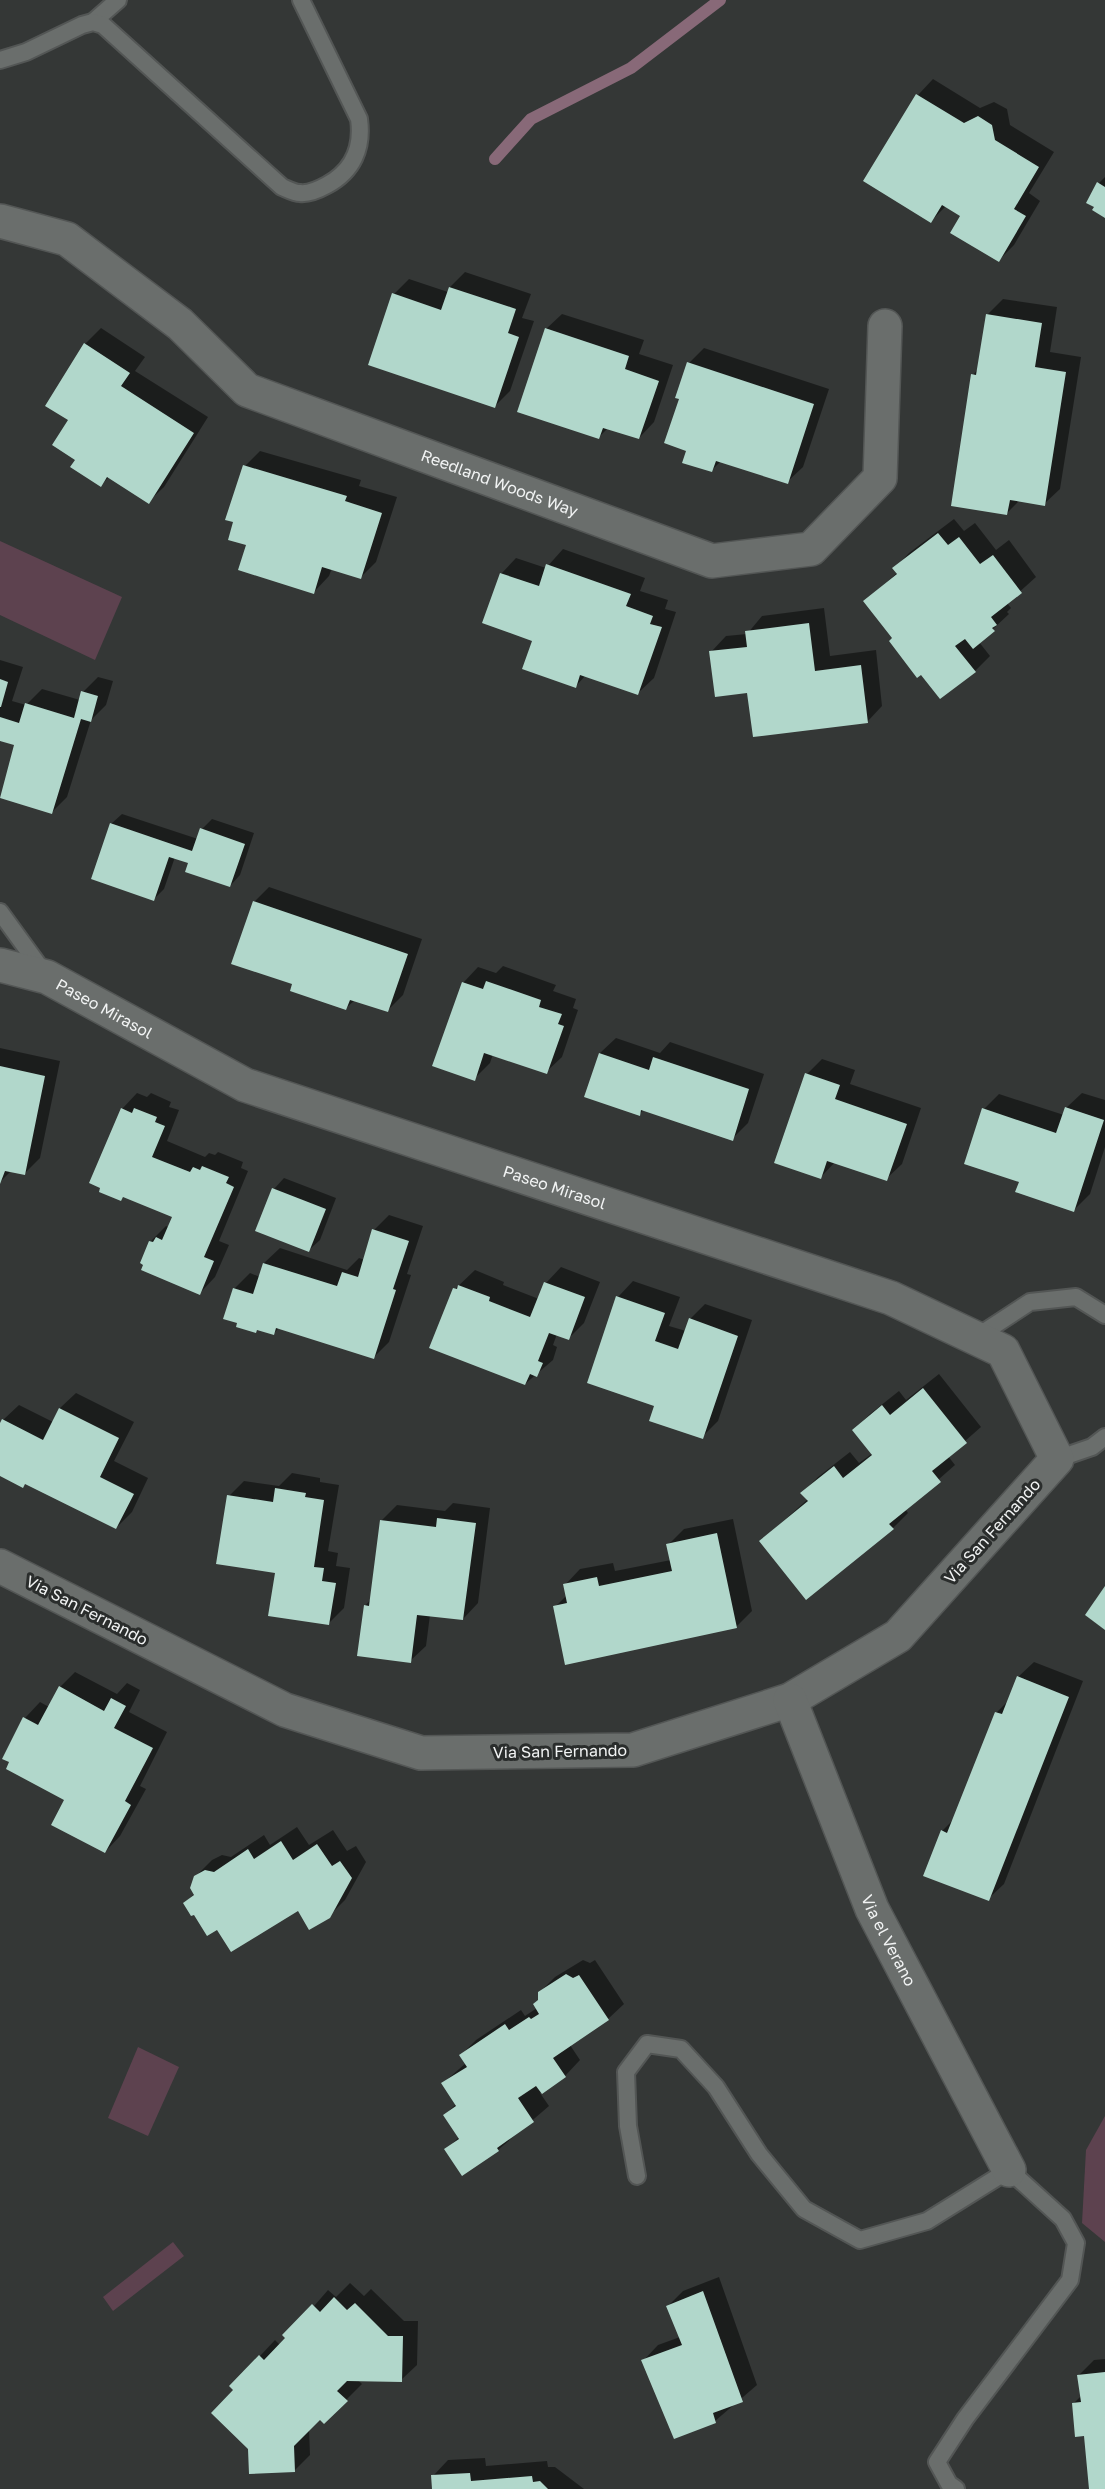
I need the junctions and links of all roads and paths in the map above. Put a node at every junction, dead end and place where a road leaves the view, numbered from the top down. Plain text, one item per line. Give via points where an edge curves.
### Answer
1 (118, 0) edge
2 (302, 0) edge
3 (93, 22) junction
4 (0, 60) edge
5 (0, 221) edge
6 (885, 326) dead end
7 (0, 912) edge
8 (0, 966) edge
9 (47, 977) junction
10 (1105, 1315) edge
11 (975, 1338) junction
12 (1105, 1437) edge
13 (1057, 1459) junction
14 (0, 1566) edge
15 (790, 1700) junction
16 (1009, 2170) junction
17 (637, 2176) dead end
18 (956, 2489) edge

1 - 3 lane
2 - 3 lane via 359,119 361,134 351,167 316,191 299,193 282,187 103,25
3 - 4 lane
5 - 6 street, Reedland Woods Way via 67,239 180,324 247,390 712,561 811,549 880,478
7 - 9 lane
8 - 9 street, Paseo Mirasol
9 - 11 street, Paseo Mirasol via 245,1085 891,1298
10 - 11 lane via 1076,1297 1030,1302
11 - 13 street, Paseo Mirasol via 1003,1352
12 - 13 lane via 1092,1447
13 - 15 street, Via San Fernando via 898,1636
14 - 15 street, Via San Fernando via 285,1710 421,1753 633,1750
15 - 16 street, Via el Verano via 872,1910
16 - 17 lane via 927,2222 860,2240 804,2209 759,2154 716,2087 681,2049 648,2043 626,2072 628,2126
16 - 18 lane via 1063,2219 1076,2243 1070,2280 937,2462

